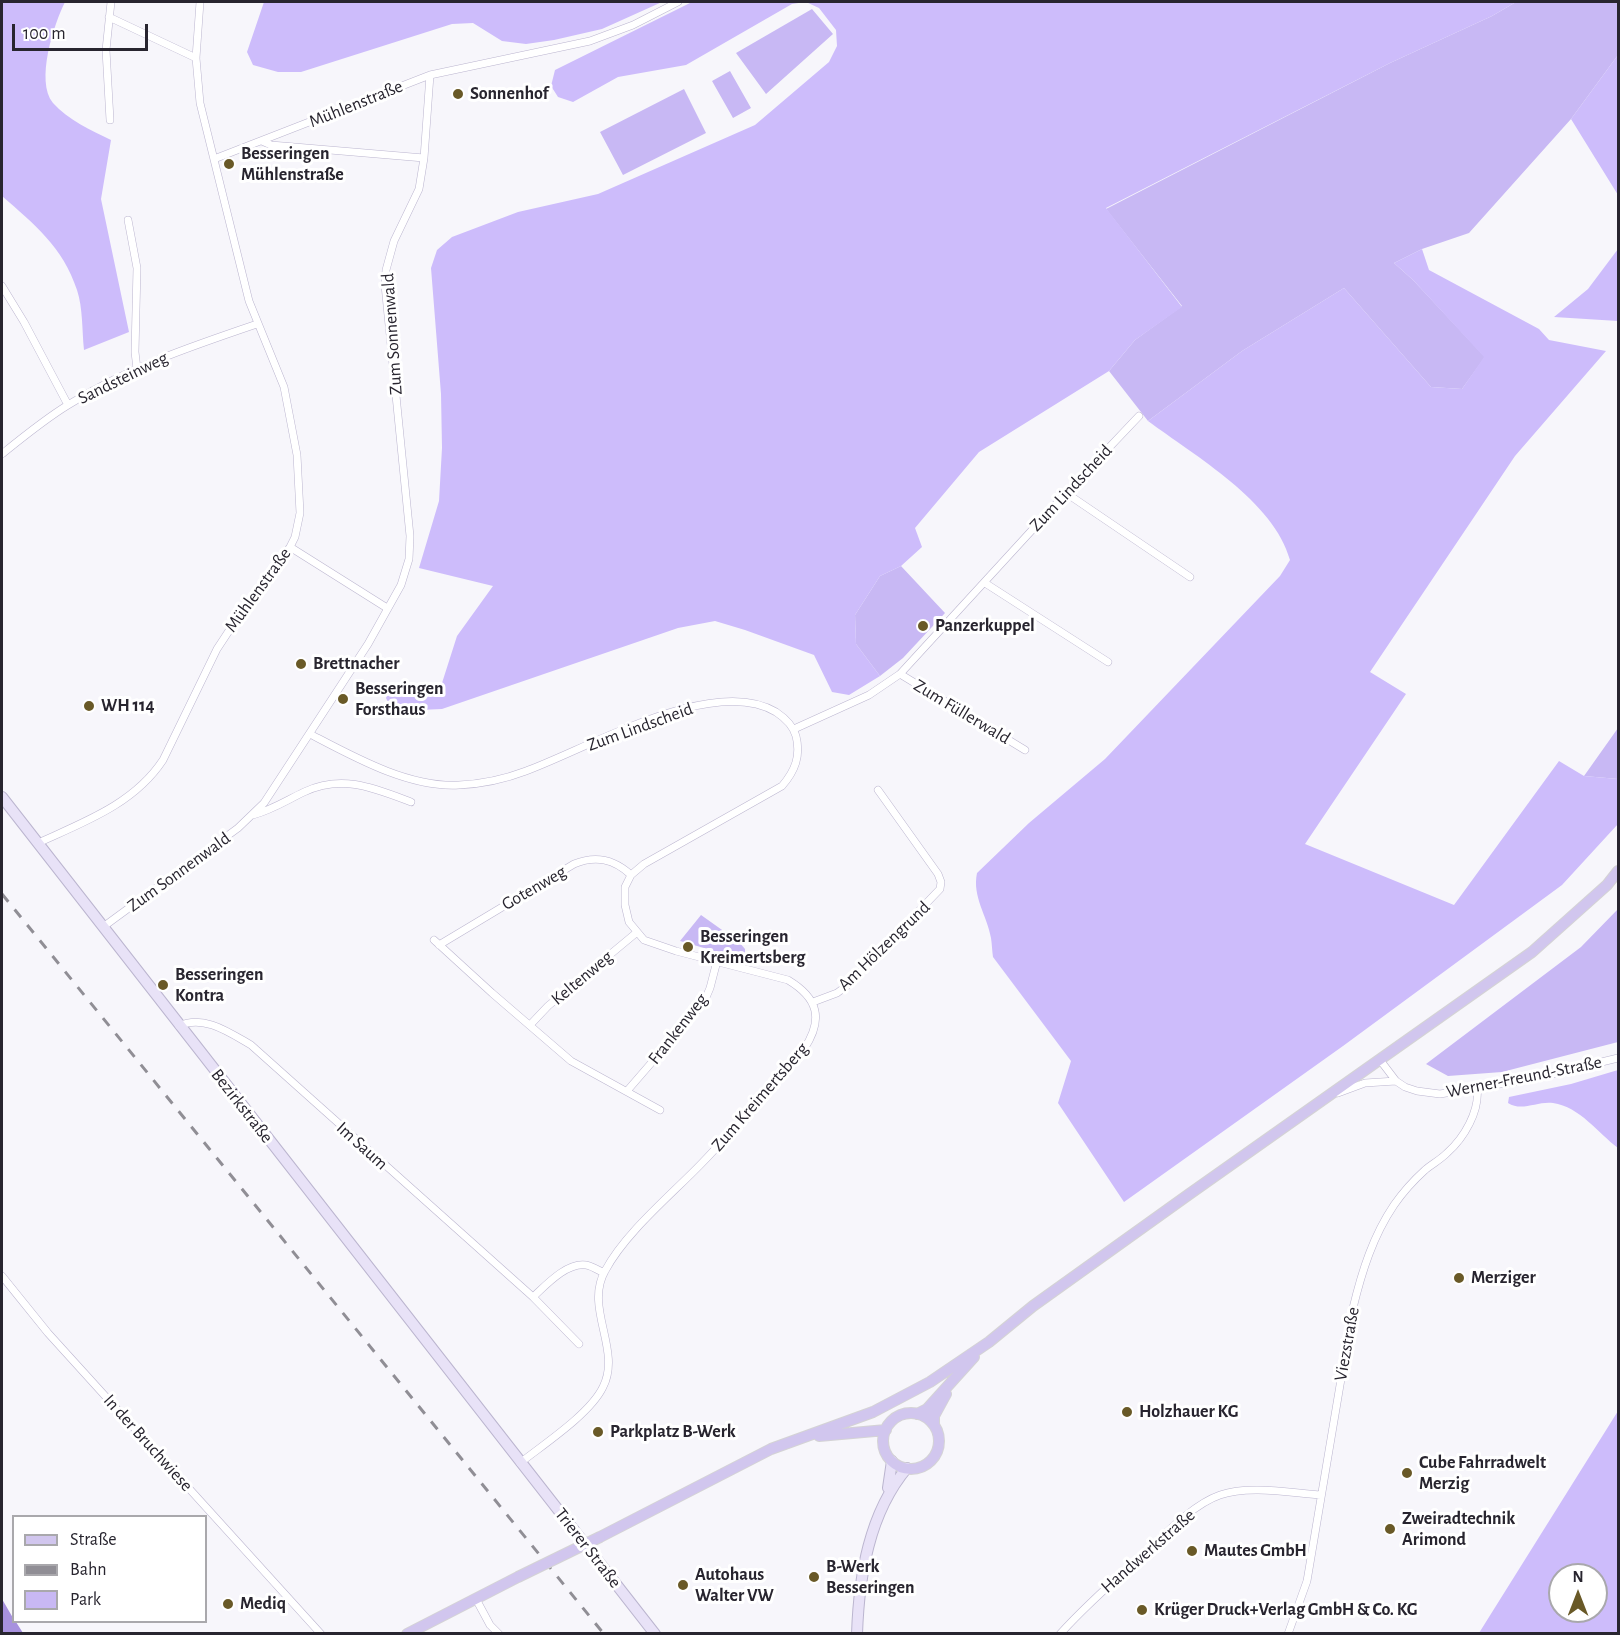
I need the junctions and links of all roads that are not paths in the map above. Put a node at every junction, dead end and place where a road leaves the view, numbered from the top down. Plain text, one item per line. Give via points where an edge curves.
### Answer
1 (111, 2) edge
2 (200, 2) edge
3 (678, 2) edge
4 (110, 17) junction
5 (196, 58) junction
6 (430, 75) junction
7 (110, 120) dead end
8 (262, 141) junction
9 (424, 158) junction
10 (214, 159) junction
11 (128, 220) dead end
12 (2, 286) edge
13 (257, 324) junction
14 (137, 369) junction
15 (68, 405) junction
16 (1139, 416) dead end
17 (2, 454) edge
18 (1066, 493) junction
19 (290, 547) junction
20 (1190, 577) dead end
21 (985, 583) junction
22 (387, 608) junction
23 (1108, 662) dead end
24 (900, 674) junction
25 (794, 729) junction
26 (310, 734) junction
27 (1025, 750) dead end
28 (878, 789) dead end
29 (2, 797) edge
30 (411, 802) dead end
31 (254, 815) junction
32 (38, 843) junction
33 (1618, 871) edge
34 (631, 875) junction
35 (103, 927) junction
36 (636, 933) junction
37 (717, 961) junction
38 (813, 1002) junction
39 (530, 1025) junction
40 (179, 1026) junction
41 (1618, 1058) edge
42 (1380, 1060) junction
43 (1396, 1081) junction
44 (1477, 1088) junction
45 (627, 1091) junction
46 (1320, 1103) junction
47 (660, 1110) dead end
48 (604, 1273) junction
49 (2, 1276) edge
50 (533, 1297) junction
51 (989, 1342) junction
52 (579, 1344) dead end
53 (957, 1376) junction
54 (917, 1414) junction
55 (934, 1425) junction
56 (885, 1436) junction
57 (784, 1444) junction
58 (892, 1461) junction
59 (520, 1463) junction
60 (907, 1468) junction
61 (886, 1495) junction
62 (1321, 1495) junction
63 (476, 1599) junction
64 (321, 1634) edge
65 (407, 1634) edge
66 (499, 1634) edge
67 (655, 1634) edge
68 (856, 1634) edge
69 (1060, 1634) edge
70 (1288, 1634) edge

1 - 4 street
2 - 5 street, Mühlenstraße
3 - 6 street via 590,41
4 - 5 street
4 - 7 street via 106,50
5 - 10 street, Mühlenstraße via 200,104
6 - 8 street, Mühlenstraße
6 - 9 street, Zum Sonnenwald
8 - 9 street via 271,145
8 - 10 street, Mühlenstraße
9 - 22 street, Zum Sonnenwald via 419,189 394,241 386,270 387,318 410,548 405,576
10 - 13 street, Mühlenstraße
11 - 14 street via 137,268
12 - 15 street
13 - 14 street, Sandsteinweg
13 - 19 street, Mühlenstraße via 284,387 297,455 300,513
14 - 15 street, Sandsteinweg
15 - 17 street, Sandsteinweg
16 - 18 street, Zum Lindscheid
18 - 20 street
18 - 21 street, Zum Lindscheid
19 - 22 street
19 - 32 street, Mühlenstraße via 217,649 154,774 107,811
21 - 23 street
21 - 24 street, Zum Lindscheid
22 - 26 street, Zum Sonnenwald
24 - 25 street, Zum Lindscheid via 869,695
24 - 27 street, Zum Füllerwald
25 - 26 street, Zum Lindscheid via 780,714 752,702 708,702 651,719 526,771 489,782 456,785 417,782
25 - 34 street via 796,765 782,786 662,853
26 - 31 street, Zum Sonnenwald
28 - 38 street, Am Hölzengrund via 938,874 940,888 848,985
29 - 32 street, Bezirkstraße
30 - 31 street, Zum Sonnenwald via 371,786 334,783 315,787
31 - 35 street, Zum Sonnenwald
32 - 35 street, Bezirkstraße
33 - 42 main road via 1532,952
34 - 36 street via 625,905 628,922
34 - 39 street, Gotenweg via 614,862 587,859 436,942
35 - 40 street, Bezirkstraße
36 - 37 street via 656,945
36 - 39 street, Keltenweg
37 - 38 street via 789,980
37 - 45 street, Frankenweg via 704,1002
38 - 48 street, Zum Kreimertsberg via 816,1020 804,1049 618,1251
39 - 45 street via 571,1062
40 - 50 street, Im Saum via 198,1021 251,1045
40 - 59 street, Bezirkstraße
41 - 44 street, Werner-Freund-Straße
42 - 43 street, Werner-Freund-Straße
42 - 46 main road
43 - 44 street, Werner-Freund-Straße via 1428,1094
43 - 46 street, Werner-Freund-Straße via 1365,1083
44 - 62 street, Viezstraße via 1476,1106 1463,1135 1396,1203 1365,1265 1353,1308
45 - 47 street
46 - 51 main road via 1033,1306
48 - 50 street via 592,1266 576,1266
48 - 59 street, Zum Kreimertsberg via 599,1298 608,1359 604,1385 576,1417
49 - 64 street, In der Bruchwiese via 48,1333
50 - 52 street, Im Saum
51 - 53 main road
51 - 57 main road via 889,1405
53 - 54 main road via 927,1409
53 - 55 main road via 934,1416
54 - 55 main road
54 - 56 main road via 897,1417
55 - 60 main road via 939,1441 934,1457 919,1467
56 - 57 main road via 808,1437
56 - 58 main road via 885,1451
57 - 63 main road, bridge
58 - 60 main road
58 - 61 street
59 - 67 street, Trierer Straße
60 - 61 street
61 - 68 street via 864,1567
62 - 69 street, Handwerkstraße via 1242,1491 1218,1496 1171,1529
62 - 70 street, Viezstraße via 1307,1581
63 - 65 main road
63 - 66 street

